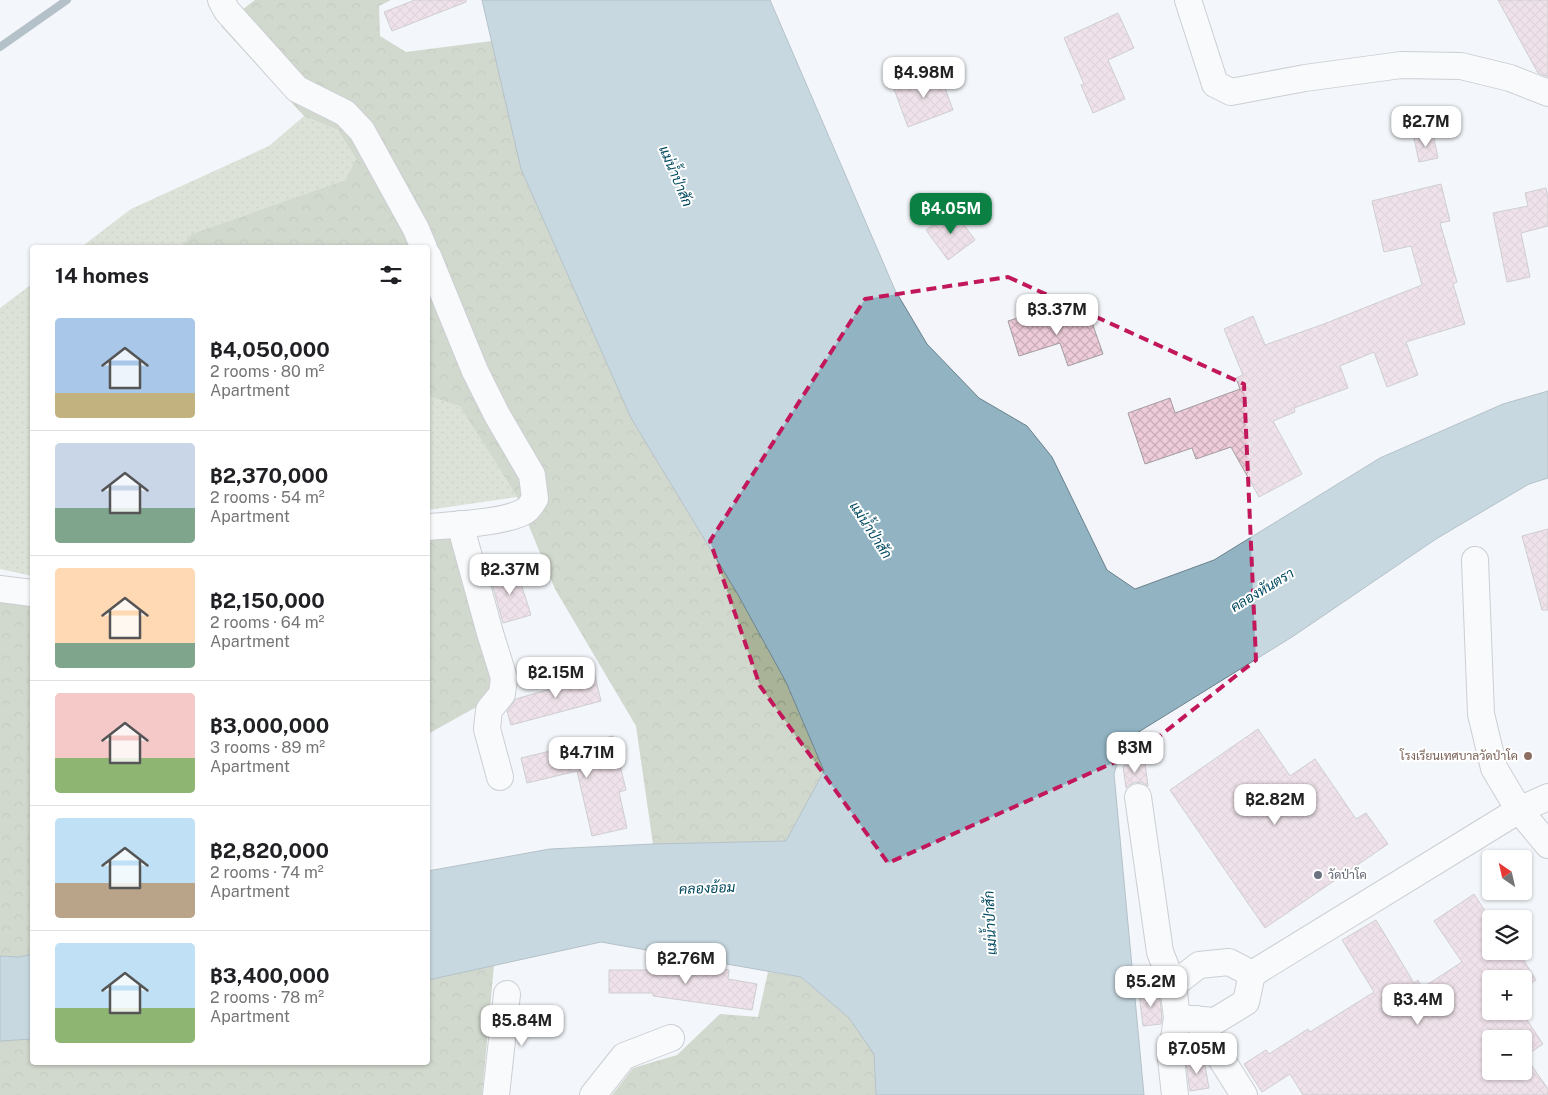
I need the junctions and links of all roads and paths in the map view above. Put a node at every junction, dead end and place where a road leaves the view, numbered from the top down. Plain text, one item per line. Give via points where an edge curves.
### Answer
1 (221, 0) edge
2 (1188, 0) edge
3 (1548, 93) edge
4 (423, 245) edge
5 (430, 261) edge
6 (460, 524) junction
7 (430, 527) edge
8 (1475, 560) dead end
9 (0, 589) edge
10 (30, 593) edge
11 (500, 777) dead end
12 (1138, 797) dead end
13 (1548, 797) edge
14 (1519, 810) junction
15 (1548, 845) edge
16 (1252, 974) junction
17 (1173, 985) junction
18 (507, 994) dead end
19 (1186, 1019) junction
20 (672, 1038) dead end
21 (496, 1095) edge
22 (593, 1095) edge
23 (1175, 1095) edge
24 (1244, 1095) edge

1 - 4 street via 227,11 297,89 345,113 362,130
2 - 3 street via 1215,84 1231,92 1401,65 1461,66 1510,78
5 - 6 street via 475,371 532,475 535,499 526,510 510,517
6 - 7 street
6 - 11 street via 504,678 502,694 489,710 487,729
8 - 14 street via 1481,714 1494,768
9 - 10 street
12 - 17 street via 1160,952
13 - 14 street
14 - 15 street
14 - 16 street
16 - 17 street via 1229,962 1199,965
16 - 19 street via 1246,1002 1215,1021
17 - 19 street
18 - 21 street
19 - 23 street via 1171,1059
19 - 24 street
20 - 22 street via 624,1056

